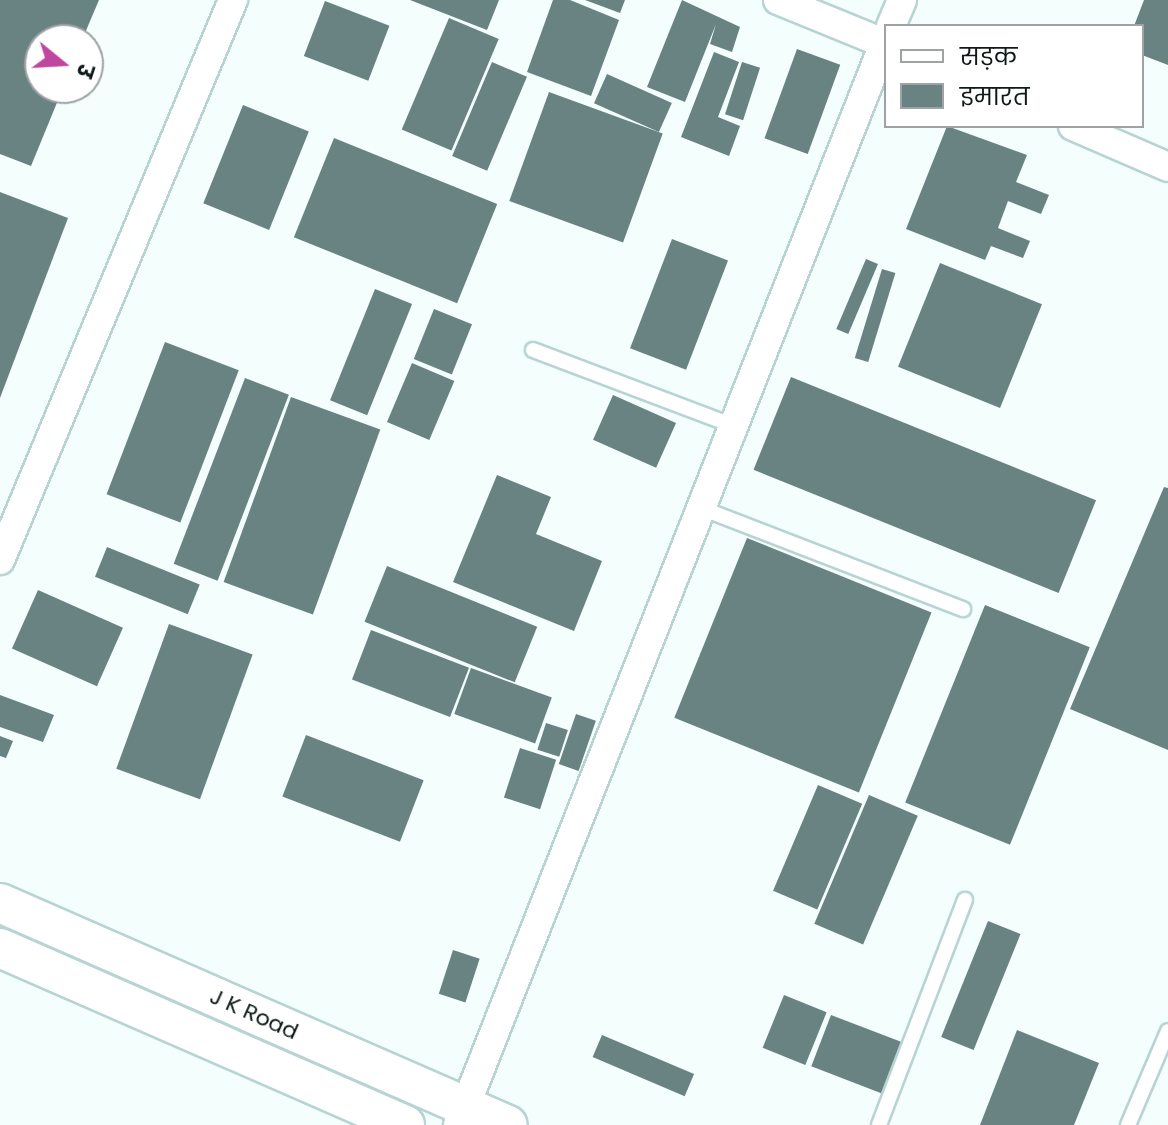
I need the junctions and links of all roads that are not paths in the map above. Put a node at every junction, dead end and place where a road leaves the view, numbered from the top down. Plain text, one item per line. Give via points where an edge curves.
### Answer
1 (233, 0) edge
2 (778, 0) edge
3 (902, 0) edge
4 (893, 24) edge
5 (884, 37) edge
6 (884, 46) edge
7 (1078, 128) edge
8 (1168, 167) edge
9 (533, 350) dead end
10 (734, 426) junction
11 (701, 508) junction
12 (0, 560) edge
13 (963, 609) dead end
14 (965, 900) dead end
15 (0, 903) edge
16 (0, 948) edge
17 (1168, 1031) edge
18 (462, 1116) edge
19 (405, 1125) edge
20 (508, 1125) edge
21 (879, 1125) edge
22 (1128, 1125) edge

1 - 12 street
2 - 5 street
3 - 4 street
6 - 10 street
7 - 8 street
9 - 10 lane
10 - 11 street
11 - 13 lane
11 - 18 street
14 - 21 lane
15 - 18 main road, J K Road
16 - 19 main road, J K Road
17 - 22 lane
18 - 20 main road, J K Road

